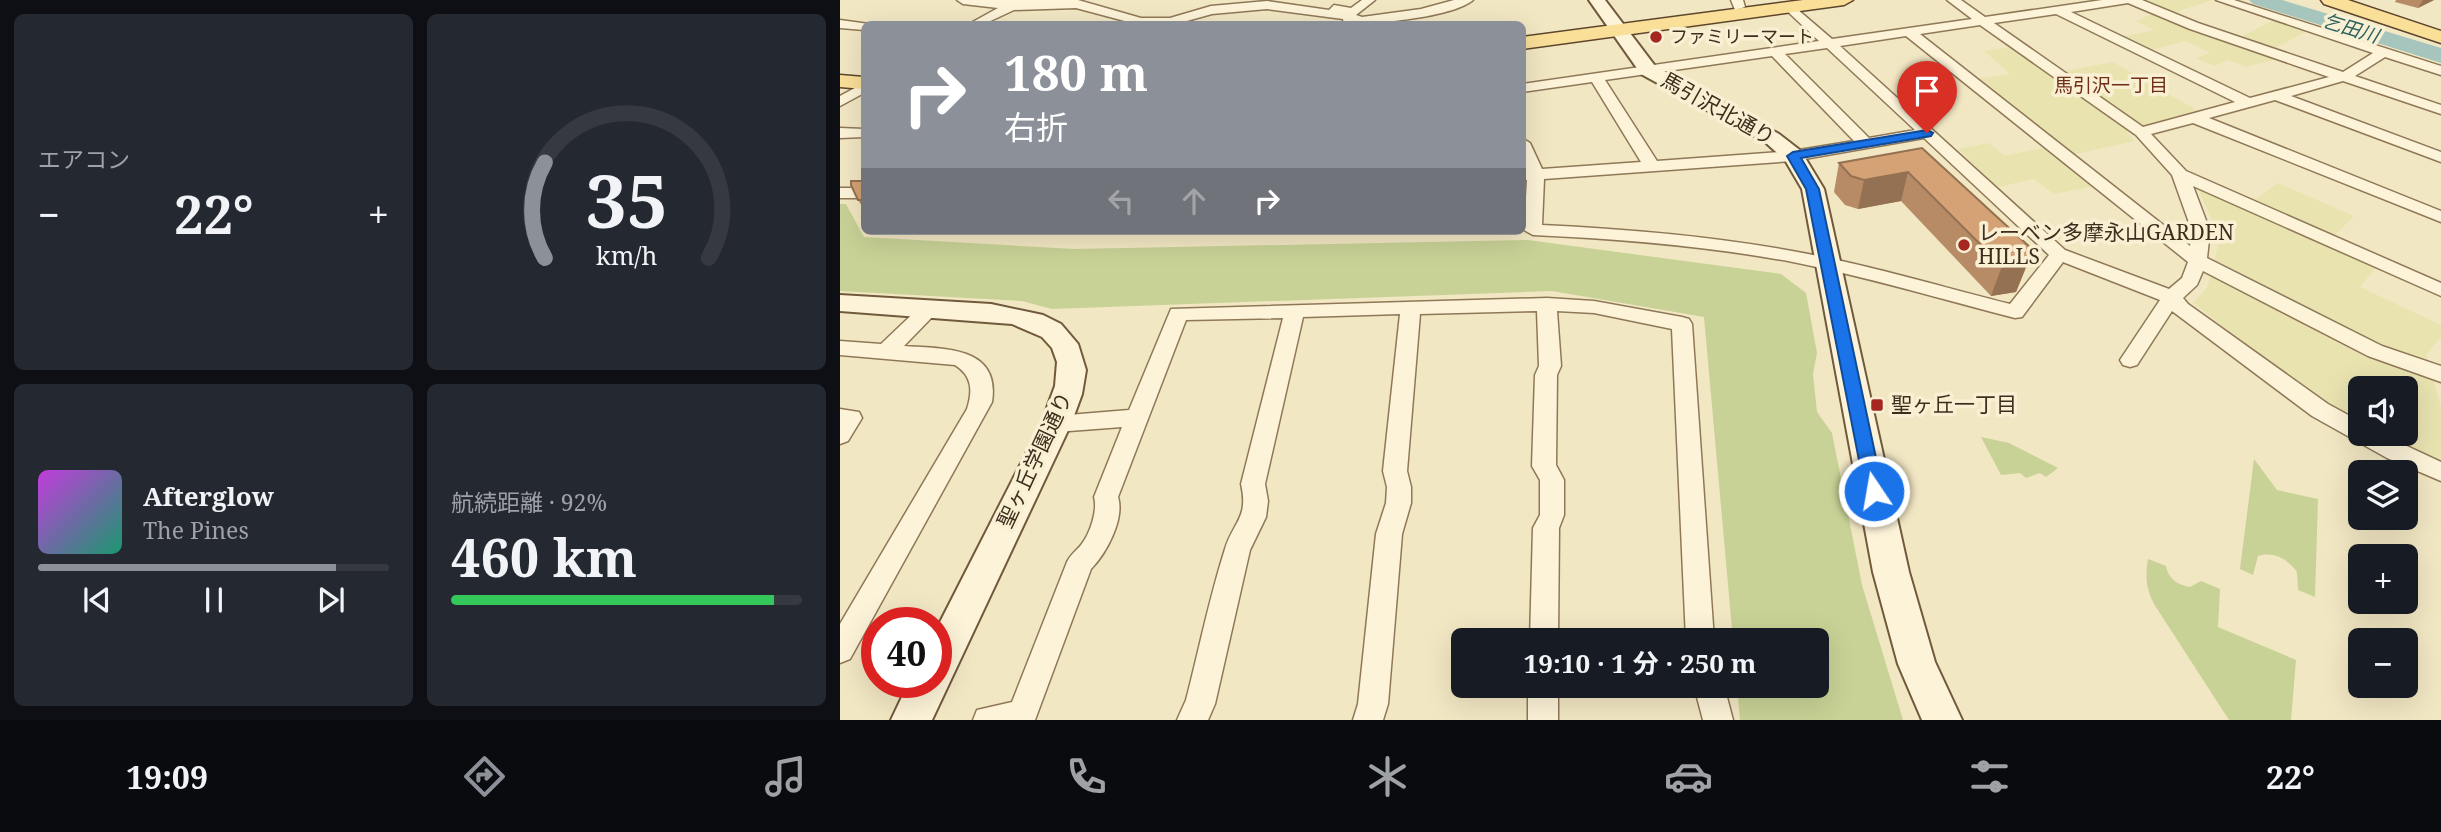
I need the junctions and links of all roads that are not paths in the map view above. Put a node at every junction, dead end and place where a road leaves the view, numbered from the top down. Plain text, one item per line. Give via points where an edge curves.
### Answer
1 (963, 0) edge
2 (1030, 0) edge
3 (1270, 0) edge
4 (1370, 0) edge
5 (1467, 0) edge
6 (1597, 0) edge
7 (1844, 0) edge
8 (1952, 0) edge
9 (2129, 0) edge
10 (2222, 0) edge
11 (2330, 0) edge
12 (2371, 0) edge
13 (1311, 3) edge
14 (1738, 3) edge
15 (1790, 4) edge
16 (1014, 6) junction
17 (2059, 11) junction
18 (982, 21) edge
19 (1137, 21) edge
20 (1177, 21) edge
21 (1362, 21) joint
22 (1982, 21) junction
23 (2441, 23) edge
24 (840, 24) edge
25 (861, 26) edge
26 (1616, 27) junction
27 (1909, 32) junction
28 (1526, 36) edge
29 (2441, 37) edge
30 (1526, 42) edge
31 (1832, 44) junction
32 (1775, 51) junction
33 (2383, 52) junction
34 (1648, 70) junction
35 (840, 71) edge
36 (2441, 71) edge
37 (861, 74) edge
38 (2344, 77) junction
39 (1596, 78) junction
40 (840, 81) edge
41 (861, 84) edge
42 (861, 87) edge
43 (1526, 87) edge
44 (2275, 95) junction
45 (840, 102) edge
46 (2247, 102) junction
47 (2441, 110) edge
48 (2195, 118) junction
49 (2141, 132) junction
50 (840, 133) edge
51 (861, 133) edge
52 (1927, 133) junction
53 (1865, 143) junction
54 (1793, 156) junction
55 (2441, 157) edge
56 (1652, 166) junction
57 (2180, 174) junction
58 (1529, 175) edge
59 (840, 193) edge
60 (861, 193) edge
61 (2441, 217) edge
62 (2059, 254) junction
63 (2198, 261) junction
64 (1827, 264) junction
65 (2441, 290) edge
66 (2172, 297) junction
67 (840, 303) edge
68 (1547, 304) junction
69 (1411, 308) junction
70 (930, 309) junction
71 (1295, 311) junction
72 (840, 348) edge
73 (887, 351) junction
74 (2130, 360) dead end
75 (2441, 374) edge
76 (840, 417) edge
77 (1137, 418) junction
78 (1056, 424) junction
79 (2348, 426) edge
80 (840, 435) edge
81 (2384, 446) edge
82 (2441, 472) edge
83 (1544, 628) edge
84 (1699, 628) edge
85 (952, 637) edge
86 (840, 650) edge
87 (922, 698) edge
88 (1543, 698) edge
89 (1712, 698) edge
90 (1021, 718) edge
91 (911, 720) edge
92 (988, 720) edge
93 (1192, 720) edge
94 (1368, 720) edge
95 (1543, 720) edge
96 (1718, 720) edge
97 (1942, 720) edge

1 - 16 street
2 - 16 street
3 - 13 street
4 - 13 street via 1354,12
5 - 21 street via 1422,13
6 - 26 street, 馬引沢北通り
7 - 15 main road
8 - 22 street
9 - 17 street
9 - 38 street
10 - 33 street
11 - 29 main road
12 - 23 main road
14 - 15 main road
14 - 26 main road
15 - 26 main road
15 - 31 street
16 - 18 street
16 - 19 street via 1078,4
17 - 22 street
17 - 46 street
20 - 21 street via 1211,10 1267,5
22 - 27 street
22 - 49 street
24 - 25 street
26 - 28 main road
26 - 30 main road
26 - 34 street, 馬引沢北通り
27 - 31 street
27 - 63 street
31 - 32 street
31 - 52 street
32 - 34 street
32 - 53 street
33 - 36 street
33 - 38 street
34 - 39 street
34 - 54 street, 馬引沢北通り via 1759,129
35 - 37 main road
38 - 44 street
38 - 47 street
39 - 43 street
39 - 56 street
40 - 41 main road
42 - 45 street
44 - 46 street
44 - 55 street
46 - 48 street
48 - 49 street
48 - 61 street
49 - 57 street
50 - 51 street
52 - 53 street
52 - 62 street
53 - 54 street
54 - 56 street
54 - 64 street, 馬引沢北通り via 1813,189
56 - 58 street
57 - 63 street via 2201,231
57 - 65 street
58 - 64 street via 1533,230 1710,244
59 - 60 street
62 - 64 street via 2015,313
62 - 66 street
63 - 66 street via 2190,281
63 - 75 street via 2375,351
64 - 97 street, 馬引沢北通り via 1891,572 1917,664
66 - 74 street
66 - 79 street via 2181,309
67 - 70 street, 聖ヶ丘学園通り
68 - 69 street
68 - 83 street via 1544,466 1552,480 1552,515 1546,528
68 - 84 street via 1594,307 1682,324
69 - 71 street
69 - 94 street via 1395,471 1401,484 1397,517 1389,534
70 - 73 street
70 - 78 street, 聖ヶ丘学園通り via 1015,316 1041,324 1058,337 1072,362 1069,389
71 - 77 street via 1178,314
71 - 93 street via 1253,484 1257,497 1250,531 1238,547
72 - 73 street
73 - 86 street via 946,356 969,363 981,378 982,399
76 - 80 street via 852,418
77 - 78 street
77 - 90 street via 1106,497 1109,507 1093,550 1080,562
78 - 85 street, 聖ヶ丘学園通り
81 - 82 street
87 - 91 street
88 - 95 street
89 - 96 street
90 - 92 street

